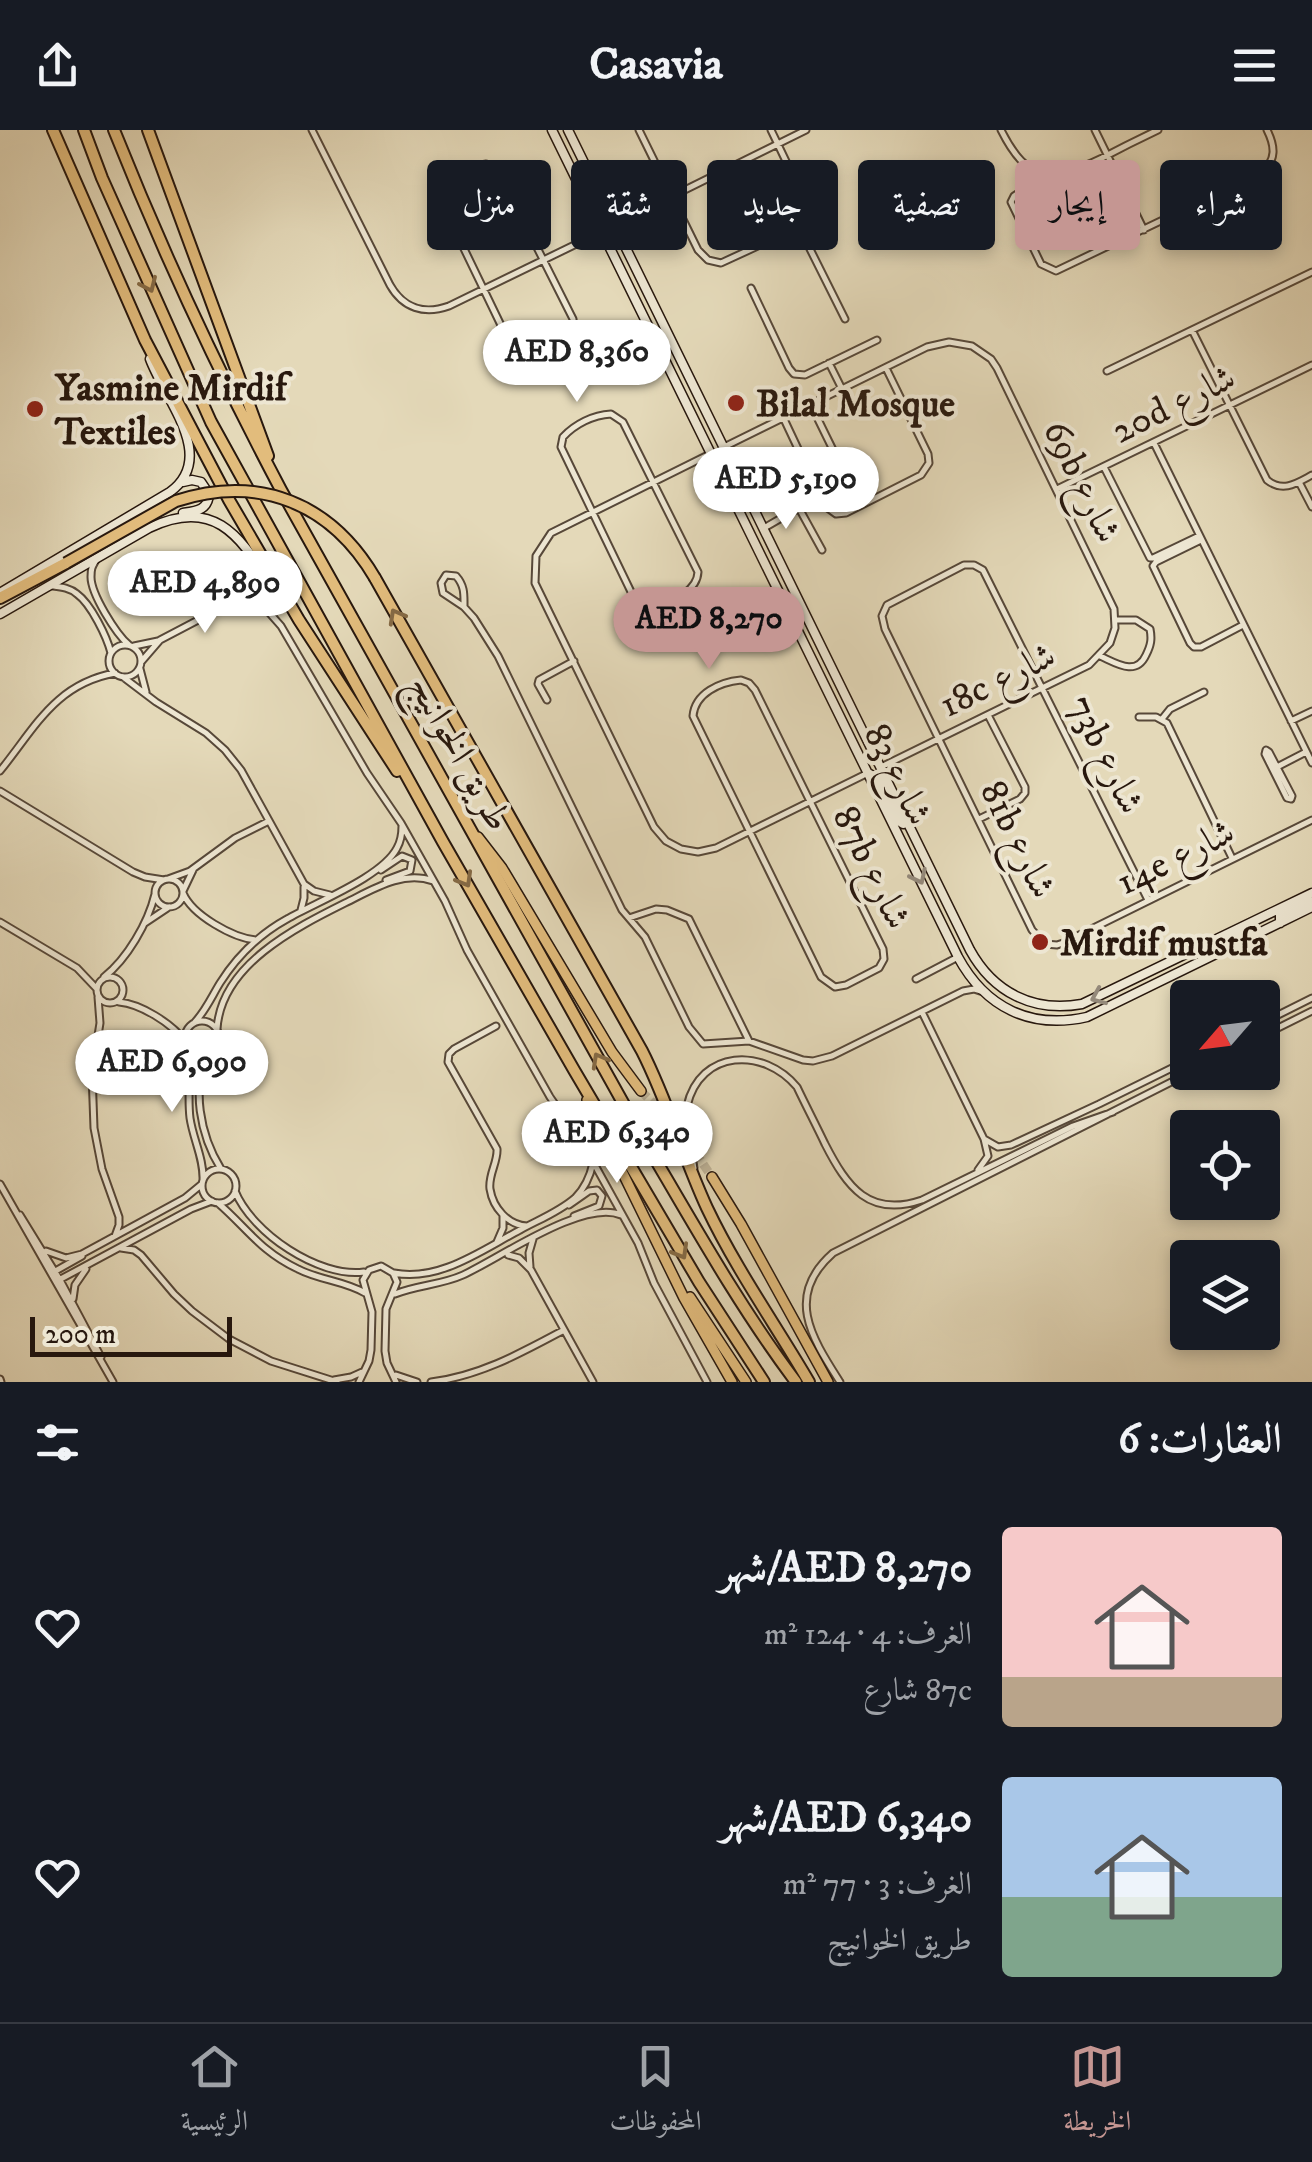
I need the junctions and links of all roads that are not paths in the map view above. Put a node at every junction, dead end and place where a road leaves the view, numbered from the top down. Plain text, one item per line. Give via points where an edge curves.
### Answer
1 (53, 130) edge
2 (81, 130) edge
3 (114, 130) edge
4 (148, 130) edge
5 (312, 130) edge
6 (552, 130) edge
7 (568, 130) edge
8 (639, 130) edge
9 (771, 130) edge
10 (806, 130) edge
11 (1001, 130) edge
12 (1094, 130) edge
13 (1158, 130) edge
14 (1267, 130) edge
15 (778, 144) junction
16 (1107, 155) junction
17 (583, 160) edge
18 (654, 160) edge
19 (786, 160) edge
20 (1019, 160) edge
21 (1096, 160) edge
22 (571, 168) edge
23 (687, 190) edge
24 (687, 226) edge
25 (1144, 230) junction
26 (1140, 232) edge
27 (571, 246) edge
28 (611, 250) edge
29 (626, 250) edge
30 (752, 250) edge
31 (811, 250) edge
32 (1034, 250) edge
33 (1103, 250) edge
34 (544, 260) junction
35 (1312, 272) edge
36 (751, 288) dead end
37 (482, 290) junction
38 (845, 318) dead end
39 (1192, 330) junction
40 (145, 340) junction
41 (877, 340) dead end
42 (829, 363) junction
43 (1312, 365) edge
44 (886, 368) junction
45 (1107, 372) dead end
46 (842, 389) junction
47 (811, 404) junction
48 (1230, 405) junction
49 (783, 418) junction
50 (1154, 443) junction
51 (724, 447) junction
52 (712, 453) junction
53 (1104, 467) junction
54 (1312, 475) edge
55 (654, 482) junction
56 (1299, 482) junction
57 (180, 484) junction
58 (281, 490) junction
59 (1058, 490) junction
60 (860, 506) junction
61 (1312, 506) edge
62 (592, 511) junction
63 (161, 522) junction
64 (764, 528) junction
65 (1200, 538) junction
66 (822, 550) dead end
67 (99, 556) junction
68 (45, 588) junction
69 (0, 595) edge
70 (464, 607) junction
71 (0, 614) edge
72 (300, 620) junction
73 (1115, 620) junction
74 (1243, 625) junction
75 (160, 640) junction
76 (131, 646) junction
77 (111, 654) junction
78 (1100, 656) junction
79 (574, 661) junction
80 (109, 662) junction
81 (140, 665) junction
82 (119, 675) junction
83 (88, 681) junction
84 (1043, 687) junction
85 (1204, 692) dead end
86 (148, 694) junction
87 (547, 700) dead end
88 (1312, 711) edge
89 (988, 715) junction
90 (1139, 717) dead end
91 (1162, 719) junction
92 (1291, 721) junction
93 (938, 739) junction
94 (1306, 752) junction
95 (1312, 763) edge
96 (881, 766) junction
97 (1277, 766) junction
98 (1, 770) edge
99 (868, 773) junction
100 (0, 781) edge
101 (2, 792) edge
102 (810, 801) junction
103 (979, 819) junction
104 (1312, 820) edge
105 (269, 821) junction
106 (907, 821) junction
107 (402, 823) junction
108 (470, 828) junction
109 (750, 831) junction
110 (444, 842) junction
111 (1232, 858) junction
112 (195, 868) junction
113 (369, 875) junction
114 (166, 880) junction
115 (435, 882) junction
116 (304, 884) junction
117 (376, 887) junction
118 (183, 892) junction
119 (156, 894) junction
120 (330, 895) junction
121 (1312, 896) edge
122 (1148, 900) junction
123 (170, 907) junction
124 (1312, 907) edge
125 (300, 912) junction
126 (629, 918) junction
127 (0, 922) edge
128 (1280, 923) junction
129 (143, 925) junction
130 (1242, 927) junction
131 (256, 940) junction
132 (1063, 944) joint
133 (958, 957) junction
134 (1212, 957) junction
135 (124, 960) junction
136 (965, 970) junction
137 (104, 978) junction
138 (916, 978) dead end
139 (123, 987) junction
140 (96, 988) junction
141 (963, 991) junction
142 (982, 991) junction
143 (98, 996) junction
144 (1312, 998) edge
145 (115, 1003) junction
146 (1312, 1011) edge
147 (922, 1012) junction
148 (1280, 1014) edge
149 (195, 1022) junction
150 (100, 1023) junction
151 (496, 1026) dead end
152 (1280, 1027) edge
153 (218, 1029) junction
154 (750, 1041) junction
155 (187, 1045) junction
156 (212, 1052) junction
157 (1170, 1069) edge
158 (574, 1070) junction
159 (1170, 1083) edge
160 (641, 1091) tunnel mouth
161 (1114, 1112) junction
162 (984, 1139) junction
163 (593, 1160) junction
164 (221, 1169) junction
165 (972, 1175) junction
166 (712, 1176) tunnel mouth
167 (696, 1181) junction
168 (202, 1182) junction
169 (1, 1187) edge
170 (235, 1191) junction
171 (215, 1202) junction
172 (12, 1205) junction
173 (561, 1208) junction
174 (119, 1213) junction
175 (503, 1216) junction
176 (624, 1217) junction
177 (567, 1220) junction
178 (142, 1221) junction
179 (528, 1226) junction
180 (148, 1233) junction
181 (114, 1236) junction
182 (532, 1239) junction
183 (498, 1242) junction
184 (40, 1246) junction
185 (120, 1248) junction
186 (93, 1249) junction
187 (504, 1254) junction
188 (144, 1258) junction
189 (97, 1261) junction
190 (669, 1265) junction
191 (531, 1270) junction
192 (367, 1272) junction
193 (52, 1273) junction
194 (393, 1273) junction
195 (57, 1282) junction
196 (367, 1294) junction
197 (392, 1295) junction
198 (74, 1307) junction
199 (564, 1330) junction
200 (364, 1372) junction
201 (108, 1374) junction
202 (393, 1374) junction
203 (334, 1381) edge
204 (112, 1382) edge
205 (359, 1382) edge
206 (396, 1382) edge
207 (417, 1382) edge
208 (430, 1382) edge
209 (593, 1382) edge
210 (708, 1382) edge
211 (732, 1382) edge
212 (746, 1382) edge
213 (764, 1382) edge
214 (796, 1382) edge
215 (809, 1382) edge
216 (828, 1382) edge
217 (840, 1382) edge

1 - 40 highway
2 -> 110 highway, طريق الخوانيج via 212,422
3 - 58 highway, طريق الخوانيج via 182,291
4 - 58 highway
5 - 37 street via 394,293 418,309 439,310
6 - 22 street, شارع 83
7 - 17 street, شارع 83
8 - 18 street
9 - 15 street
10 - 15 street
11 - 20 street
12 - 16 street
13 - 16 street
14 - 25 street via 1274,154 1267,168
15 - 19 street
15 - 23 street
16 - 21 street
16 - 25 street
24 - 30 street via 702,256 714,263
25 - 26 street
27 - 34 street
28 - 52 street, شارع 83
29 - 51 street, شارع 83
31 - 38 street
32 - 33 street via 1050,270
34 - 37 street
34 - 37 street via 574,324 570,337 551,348 533,356 517,352
34 - 37 street via 498,170 476,165 446,181 440,199
35 - 39 street
36 - 42 street via 791,372 802,376
39 - 45 street
39 - 48 street
40 - 57 street via 190,444 189,469
40 - 72 highway
41 - 42 street
42 - 46 street
43 - 48 street, 20d شارع
44 - 46 street
44 - 59 street, 69b شارع via 950,342 982,352 998,368
44 - 60 street via 930,463 921,475
46 - 47 street
47 - 49 street
47 - 60 street
48 - 50 street, 20d شارع
48 - 56 street via 1268,480 1284,487
49 - 51 street
49 - 60 street via 828,510 841,514
50 - 53 street, 20d شارع
50 - 65 street
51 - 64 street, شارع 83
52 - 55 street
52 - 99 street, شارع 83
53 - 59 street, 20d شارع
53 - 65 street via 1150,558
54 - 56 street
55 - 62 street
55 - 62 street via 620,418 606,414 580,423 561,447
55 - 62 street via 698,576 693,588 661,605 636,602
56 - 61 street
57 - 63 street via 201,482 208,503
57 - 69 street
58 - 108 highway, طريق الخوانيج
59 - 73 street, 69b شارع
62 - 79 street via 545,540 534,565 538,592
63 - 67 street
63 - 72 street via 199,518 234,533
64 - 66 street via 800,510
64 - 96 street, شارع 83
65 - 74 street
65 - 74 street via 1155,563 1161,585 1194,647
67 - 68 street
67 - 76 street via 93,587
68 - 71 street
68 - 77 street via 80,595
167 -> 69 highway, bridge via 642,1051 375,578 340,531 308,508 272,495 214,491 176,501
70 - 70 street via 460,581 446,575 443,593
70 - 126 street via 498,656
72 - 110 highway
73 - 78 street, 18c شارع
73 - 78 street via 1136,620 1150,629 1145,659 1130,668
74 - 92 street
75 - 76 street
75 - 81 street
75 - 107 street via 232,601 258,600 286,633
76 - 77 street
76 - 81 street
77 - 80 street
78 - 84 street, 18c شارع
79 - 87 street via 539,680
79 - 109 street via 659,834 690,851 716,848
80 - 82 street
80 - 83 street
81 - 82 street via 134,674
81 - 86 street
82 - 83 street
82 - 86 street
83 - 98 street via 46,710
84 - 89 street, 18c شارع
84 - 93 street, 73b شارع via 986,574 974,564 892,600 882,616 885,628
84 - 122 street, 73b شارع
85 - 91 street
86 - 105 street via 225,750
88 - 92 street
89 - 93 street, 18c شارع
89 - 103 street via 1026,793
90 - 91 street
91 - 111 street
92 - 94 street
93 - 96 street, 18c شارع
93 - 103 street, 81b شارع
94 - 95 street
94 - 97 street
96 - 106 street, شارع 83
97 - 97 street via 1266,750 1291,800 1292,796
98 - 100 street
99 - 102 street
99 - 106 street via 878,779 900,822
99 -> 133 street, شارع 83
100 - 101 street
101 - 114 street via 133,872
102 - 109 street
102 - 109 street, 87b شارع via 752,686 737,680 717,687 698,699 693,716
102 - 109 street, 87b شارع via 884,954 879,968 846,985 835,987 822,977
103 - 132 street, 81b شارع via 1036,935 1045,944
104 - 111 street, 14e شارع
105 - 112 street
105 - 116 street
130 -> 106 street, شارع 83 via 1105,994 1072,1006 1040,1005 1011,995 987,976
107 - 113 street via 397,850
107 - 115 street
108 - 160 main road via 502,868
214 -> 108 highway, طريق الخوانيج via 690,1220
110 -> 158 highway, طريق الخوانيج
111 - 122 street, 14e شارع
112 - 114 street
112 - 118 street
113 - 117 street via 402,856 412,860 410,871
113 - 120 street
114 - 118 street
114 - 119 street
115 - 117 street via 412,877
115 - 163 street via 550,1097
116 - 120 street
116 - 125 street
117 - 153 street via 293,930 258,957 229,994
118 - 123 street
118 - 131 street via 197,912
119 - 123 street
119 - 129 street
120 - 125 street
121 - 128 street via 1280,915
121 - 130 street, شارع 83
122 - 132 street, 14e شارع
123 - 129 street
124 - 128 street
125 - 131 street
126 - 154 street via 696,1039 711,1045
126 - 154 street via 668,910 689,920
127 - 140 street via 77,968
128 - 134 street
129 - 135 street
130 - 134 street
131 - 149 street
133 - 136 street, شارع 83
133 - 138 street
134 - 142 street via 1070,1020 1025,1016
135 - 137 street
135 - 139 street
136 - 141 street
136 - 142 street, شارع 83
137 - 139 street via 114,977
137 - 140 street
139 - 145 street
140 - 143 street
141 - 142 street
141 - 147 street
143 - 145 street
143 - 150 street
144 - 148 street
145 - 150 street
145 - 155 street via 138,1007
146 - 152 street
147 - 154 street via 814,1062
147 - 162 street
149 - 153 street
149 - 155 street via 186,1030
150 - 174 street via 92,1073 94,1128
151 - 175 street via 448,1058 497,1149 490,1188
153 - 156 street
155 - 156 street via 198,1054
155 - 168 street
156 - 164 street via 203,1069 201,1108
157 - 162 street via 1010,1144
158 - 190 main road
158 -> 213 highway, طريق الخوانيج
159 - 161 street
161 - 165 street
161 - 217 street via 823,1261 808,1288 806,1318
162 - 165 street via 986,1162
163 - 173 street via 585,1186
163 - 176 street
164 - 168 street
164 - 170 street via 234,1176
165 - 167 street via 909,1204 867,1199 845,1181 788,1076 749,1059 709,1071 691,1093 685,1121
166 - 216 main road
167 - 215 highway via 739,1268
168 - 171 street
168 - 178 street
169 - 172 street
170 - 171 street
170 - 192 street via 256,1223 297,1254 345,1272
171 - 180 street
171 - 196 street via 278,1258
172 - 184 street
172 - 193 street
173 - 177 street via 593,1190 602,1196 599,1206
173 - 179 street
174 - 178 street
174 - 181 street
175 - 179 street
175 - 183 street
176 - 177 street via 602,1212
176 - 210 street
177 - 182 street
178 - 181 street
179 - 183 street
180 - 185 street
180 - 188 street
181 - 186 street
182 - 187 street
182 - 191 street
183 - 194 street via 444,1268
184 - 186 street via 66,1258
184 - 193 street
185 - 188 street
185 - 189 street
186 - 193 street
187 - 191 street
187 - 197 street via 450,1280
188 - 203 street via 229,1339
189 - 195 street
189 - 198 street via 77,1280
190 - 211 main road
190 - 212 main road
191 - 199 street
192 - 194 street via 381,1266
192 - 196 street
193 - 195 street
194 - 197 street
195 - 198 street
195 - 201 street
196 - 200 street via 371,1350
197 - 202 street via 385,1351
198 - 201 street
199 - 208 street via 493,1366
199 - 209 street
200 - 203 street
200 - 205 street
201 - 204 street
202 - 206 street
202 - 207 street

